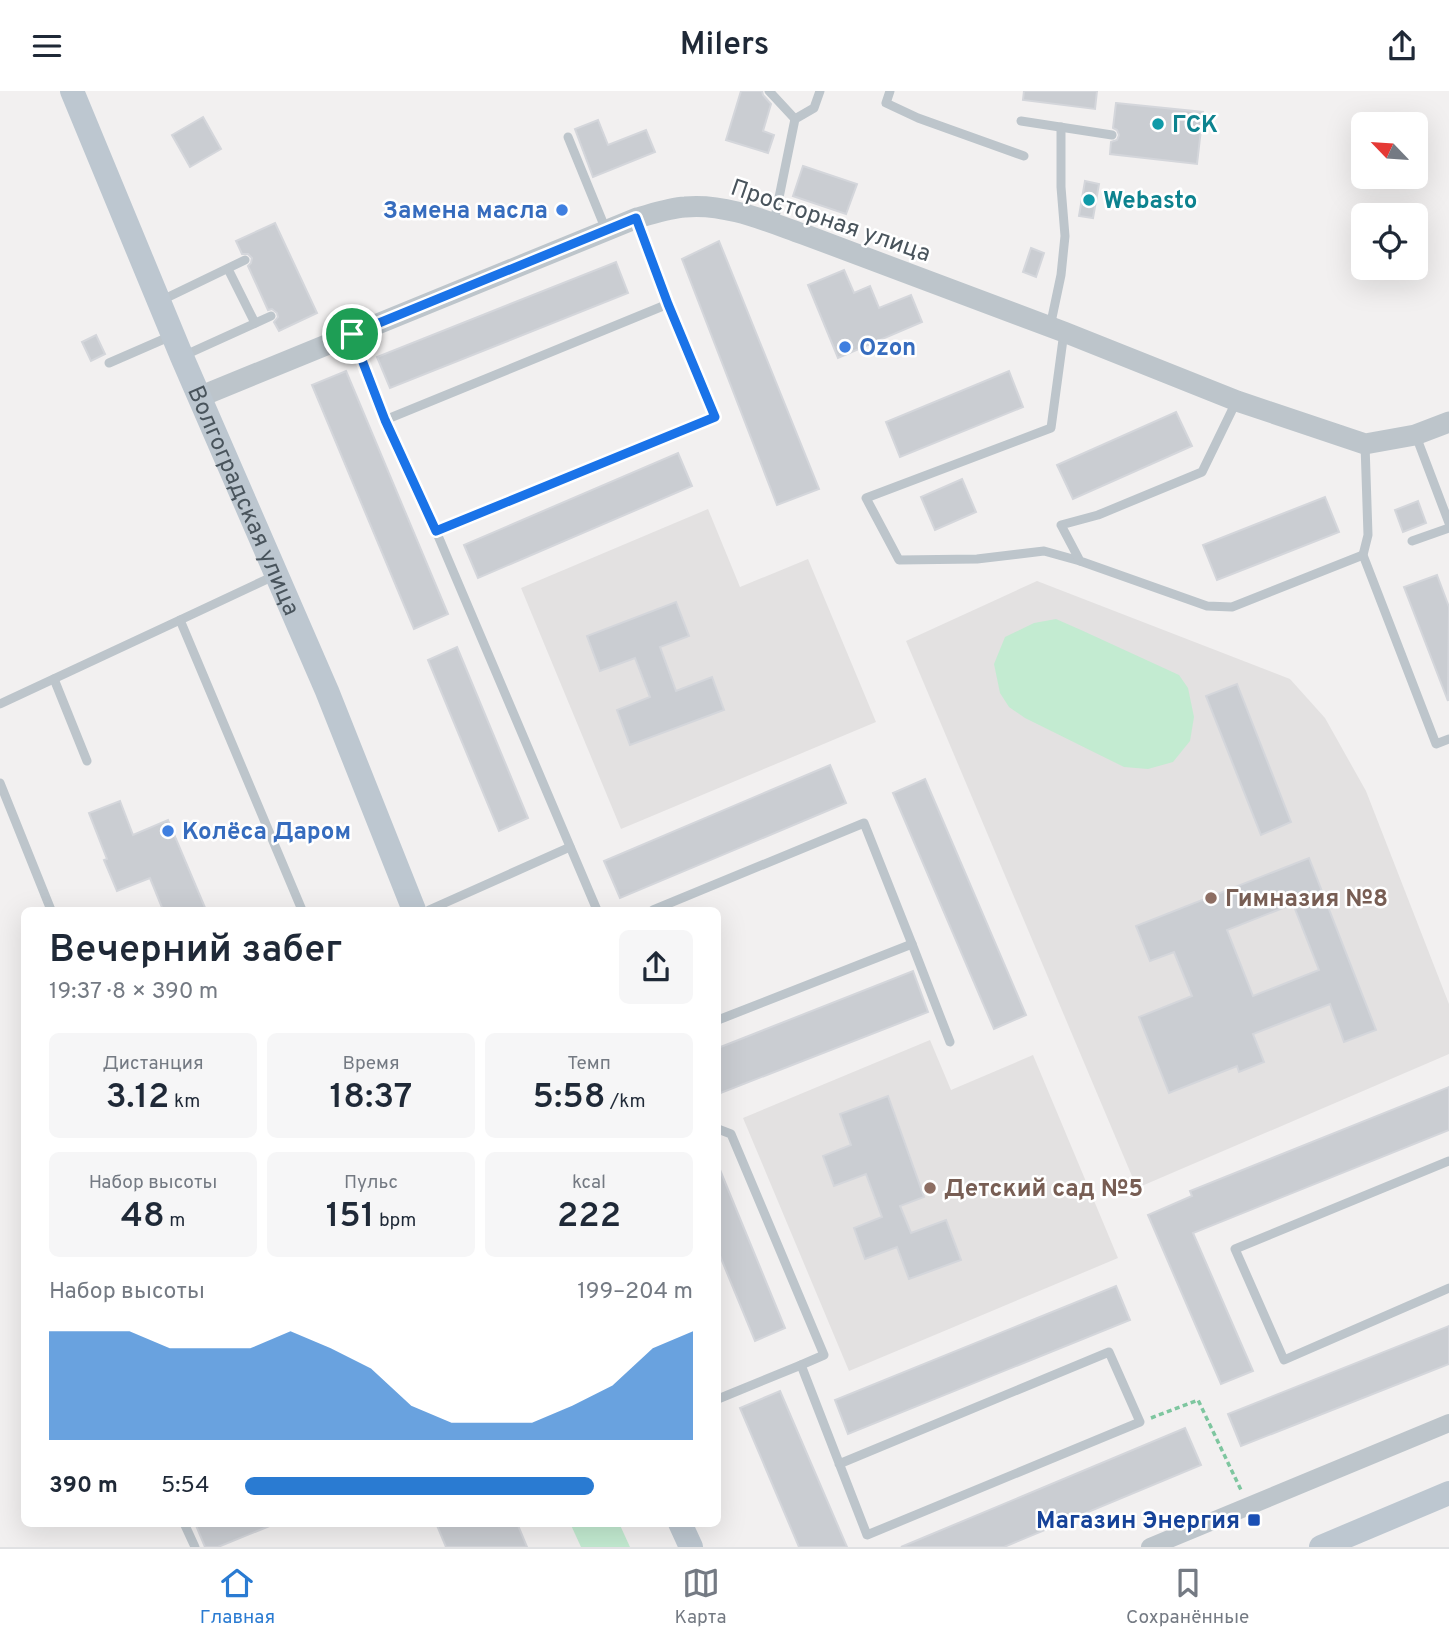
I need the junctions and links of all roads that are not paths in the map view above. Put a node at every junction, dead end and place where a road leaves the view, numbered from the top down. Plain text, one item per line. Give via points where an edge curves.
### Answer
1 (72, 91) edge
2 (769, 91) edge
3 (821, 91) edge
4 (890, 91) edge
5 (795, 118) junction
6 (1021, 121) dead end
7 (1060, 127) junction
8 (1112, 135) dead end
9 (568, 137) dead end
10 (1024, 156) dead end
11 (636, 218) junction
12 (773, 223) junction
13 (606, 230) junction
14 (245, 260) dead end
15 (228, 269) junction
16 (158, 301) junction
17 (668, 304) junction
18 (271, 316) dead end
19 (255, 323) junction
20 (1057, 330) junction
21 (352, 334) junction
22 (177, 346) junction
23 (109, 363) dead end
24 (199, 397) junction
25 (1237, 401) junction
26 (385, 420) junction
27 (1449, 422) edge
28 (1415, 435) junction
29 (1364, 445) junction
30 (1449, 525) edge
31 (436, 531) junction
32 (1412, 541) dead end
33 (1363, 555) junction
34 (1080, 561) junction
35 (277, 574) junction
36 (180, 620) junction
37 (54, 679) junction
38 (0, 704) edge
39 (1449, 739) edge
40 (87, 761) dead end
41 (0, 783) edge
42 (570, 847) junction
43 (50, 907) edge
44 (301, 907) edge
45 (413, 907) edge
46 (436, 907) edge
47 (596, 907) edge
48 (660, 907) edge
49 (912, 944) junction
50 (721, 1019) edge
51 (950, 1042) dead end
52 (721, 1130) edge
53 (1449, 1161) edge
54 (1449, 1288) edge
55 (801, 1365) junction
56 (721, 1398) edge
57 (1449, 1423) edge
58 (839, 1464) junction
59 (1449, 1493) edge
60 (186, 1527) edge
61 (682, 1527) edge
62 (195, 1547) edge
63 (691, 1547) edge
64 (1150, 1547) edge
65 (1321, 1547) edge

1 - 16 main road, Волгоградская улица
2 - 5 lane
3 - 5 lane via 814,108
4 - 10 lane via 886,103
5 - 12 lane
6 - 7 lane
7 - 8 lane
7 - 20 lane via 1065,236
9 - 13 lane
11 - 12 street, Просторная улица via 684,207 717,207
11 - 13 street, Просторная улица
11 - 17 lane
12 - 20 street, Просторная улица
13 - 21 street, Просторная улица
14 - 15 lane
15 - 16 lane
15 - 19 lane
16 - 22 main road, Волгоградская улица
17 - 26 lane
17 - 31 lane via 715,417
18 - 19 lane
19 - 22 lane
20 - 25 street, Просторная улица
20 - 34 lane via 1051,428 866,498 899,560 977,559 1044,551
21 - 24 street, Просторная улица
21 - 26 lane
22 - 23 lane
22 - 24 main road, Волгоградская улица
24 - 35 main road, Волгоградская улица
25 - 29 street, Просторная улица
25 - 34 lane via 1202,472 1098,515 1061,525
26 - 31 lane
27 - 28 street
28 - 29 street
28 - 30 lane
29 - 33 lane via 1368,535
30 - 32 lane
31 - 42 lane
33 - 34 lane via 1232,607 1207,606
33 - 39 lane via 1436,744
35 - 36 lane
35 - 45 main road, Волгоградская улица
36 - 37 lane
36 - 44 lane
37 - 38 lane
37 - 40 lane
41 - 43 lane
42 - 46 lane
42 - 47 lane
48 - 49 lane via 864,823
49 - 50 lane
49 - 51 lane
52 - 55 lane via 732,1135 824,1355
53 - 54 lane via 1235,1248 1284,1360
55 - 56 lane
55 - 58 lane
57 - 64 street
58 - 58 lane via 867,1535 1140,1422 1109,1352
59 - 65 main road
60 - 62 lane
61 - 63 main road

